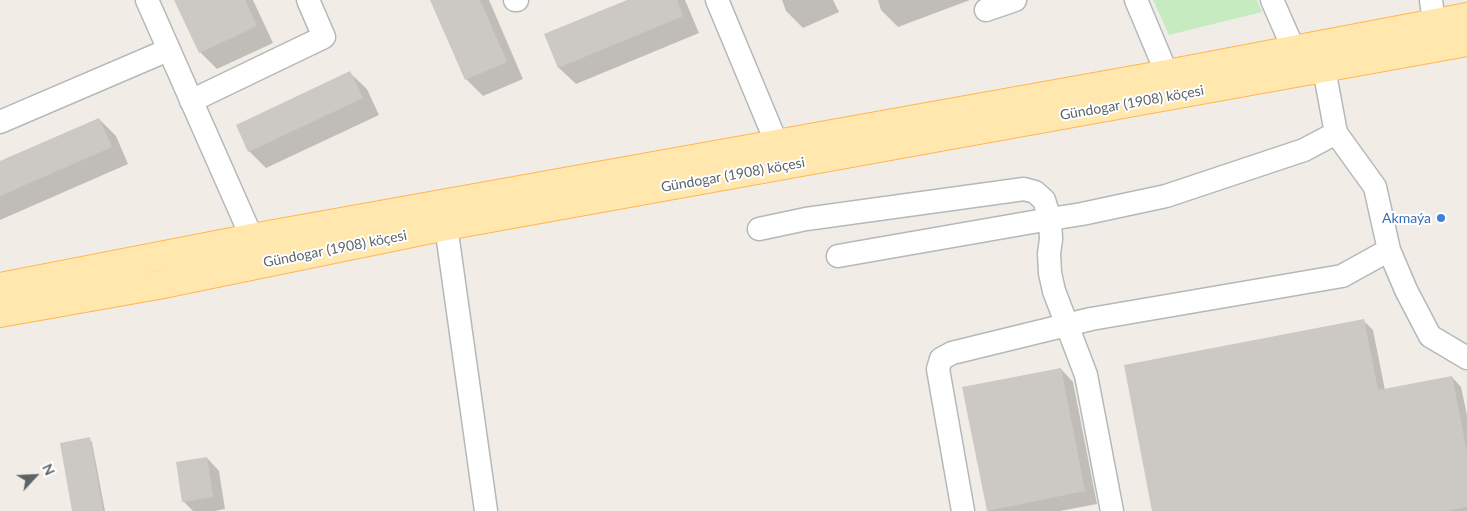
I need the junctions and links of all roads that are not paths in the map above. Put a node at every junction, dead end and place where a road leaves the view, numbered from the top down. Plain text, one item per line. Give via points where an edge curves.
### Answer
1 (146, 0) edge
2 (308, 0) edge
3 (717, 0) edge
4 (1015, 0) edge
5 (1136, 0) edge
6 (1272, 0) edge
7 (986, 10) dead end
8 (1433, 12) edge
9 (1467, 17) edge
10 (1467, 42) edge
11 (168, 50) junction
12 (1294, 50) junction
13 (1324, 68) junction
14 (1167, 74) junction
15 (191, 101) junction
16 (0, 122) edge
17 (1336, 133) junction
18 (780, 155) junction
19 (1050, 219) junction
20 (446, 226) junction
21 (759, 229) dead end
22 (252, 238) junction
23 (1389, 250) junction
24 (838, 256) dead end
25 (259, 264) junction
26 (0, 287) edge
27 (0, 313) edge
28 (1067, 325) junction
29 (1467, 358) edge
30 (486, 511) edge
31 (963, 511) edge
32 (1112, 511) edge

1 - 11 street
2 - 15 street via 324,37
3 - 18 street
4 - 7 street
5 - 14 street
6 - 12 street
8 - 9 main road, Gündogar (1908) köçesi
8 - 12 main road, Gündogar (1908) köçesi
10 - 13 main road, Gündogar (1908) köçesi
11 - 15 street
11 - 16 street
12 - 14 main road, Gündogar (1908) köçesi
13 - 17 street
13 - 18 main road, Gündogar (1908) köçesi
14 - 18 main road, Gündogar (1908) köçesi
15 - 22 street
17 - 19 street via 1304,150 1166,196
17 - 23 street via 1375,187
18 - 20 main road, Gündogar (1908) köçesi
18 - 22 main road, Gündogar (1908) köçesi
19 - 21 street via 1044,200 1035,192 1024,189 806,219
19 - 24 street
19 - 28 street via 1050,273
20 - 25 main road, Gündogar (1908) köçesi
20 - 30 street
22 - 25 street
22 - 26 main road, Gündogar (1908) köçesi
23 - 28 street via 1342,276
23 - 29 street via 1430,336
25 - 27 main road, Gündogar (1908) köçesi
28 - 31 street via 952,353 941,359 938,369
28 - 32 street via 1086,374

